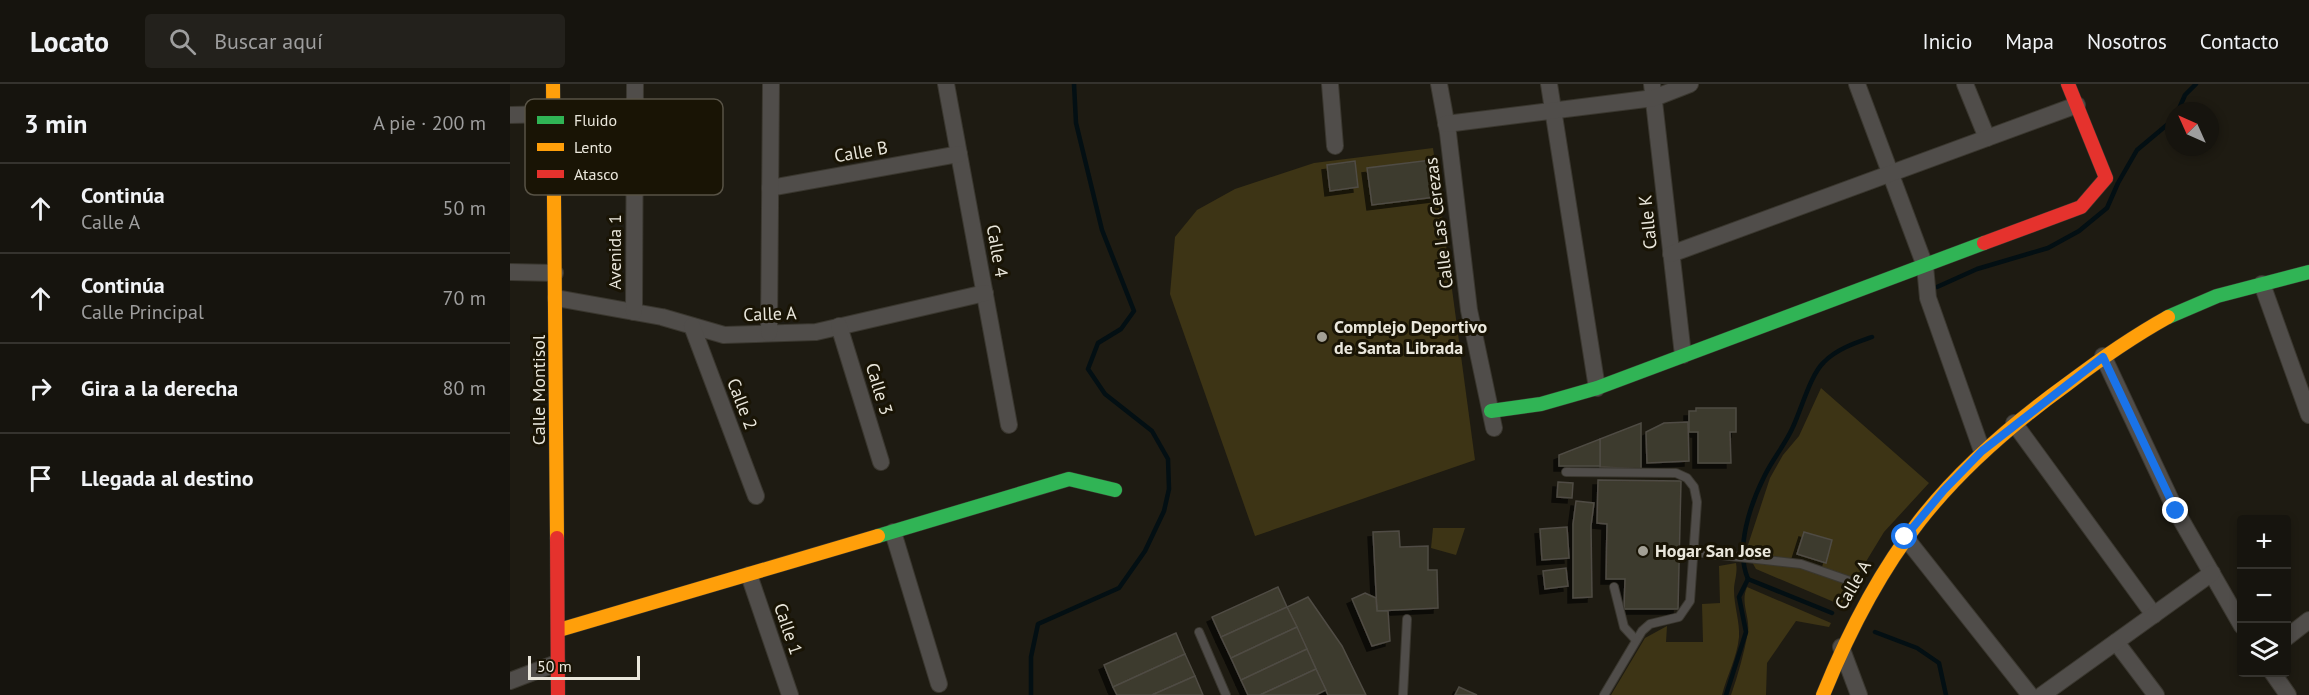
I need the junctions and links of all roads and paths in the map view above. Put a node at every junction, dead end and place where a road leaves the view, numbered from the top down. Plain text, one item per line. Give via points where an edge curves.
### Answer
1 (635, 84) edge
2 (771, 84) edge
3 (946, 84) edge
4 (1330, 84) edge
5 (1439, 84) edge
6 (1549, 84) edge
7 (1690, 84) edge
8 (1857, 84) edge
9 (1965, 84) edge
10 (2068, 84) edge
11 (1653, 91) edge
12 (635, 99) edge
13 (2077, 105) junction
14 (1551, 110) junction
15 (510, 115) edge
16 (525, 115) edge
17 (1446, 124) junction
18 (1987, 138) junction
19 (1335, 146) dead end
20 (959, 154) junction
21 (1890, 173) junction
22 (770, 188) junction
23 (555, 195) edge
24 (635, 195) edge
25 (1671, 254) junction
26 (1925, 266) junction
27 (510, 272) edge
28 (2309, 272) edge
29 (555, 273) junction
30 (2262, 284) junction
31 (985, 293) junction
32 (556, 298) junction
33 (634, 312) junction
34 (692, 326) junction
35 (839, 326) junction
36 (768, 333) junction
37 (1683, 355) junction
38 (2103, 357) junction
39 (1597, 388) junction
40 (2309, 415) edge
41 (1492, 419) joint
42 (2014, 423) junction
43 (1009, 425) dead end
44 (1982, 451) junction
45 (881, 462) dead end
46 (1566, 472) dead end
47 (1115, 490) dead end
48 (756, 496) dead end
49 (893, 532) junction
50 (1905, 537) junction
51 (1695, 552) junction
52 (2212, 573) junction
53 (749, 575) junction
54 (1850, 581) dead end
55 (1614, 587) dead end
56 (2154, 615) junction
57 (1407, 619) dead end
58 (2309, 620) edge
59 (2239, 623) edge
60 (559, 630) junction
61 (1199, 632) dead end
62 (2291, 634) edge
63 (1636, 640) junction
64 (2116, 642) junction
65 (1841, 647) junction
66 (557, 663) junction
67 (2275, 677) edge
68 (510, 681) edge
69 (939, 684) dead end
70 (558, 695) edge
71 (790, 695) edge
72 (1226, 695) edge
73 (1403, 695) edge
74 (1604, 695) edge
75 (1823, 695) edge
76 (1859, 695) edge
77 (2040, 695) edge
78 (2156, 695) edge
79 (2288, 695) edge

1 - 12 street, Avenida 1
2 - 22 street
3 - 20 street, Calle 4
4 - 19 street
5 - 17 street, Calle Las Cerezas
6 - 14 street
7 - 11 street
8 - 21 street
9 - 18 street
10 - 13 street
11 - 14 street
11 - 25 street, Calle K
13 - 18 street
13 - 26 street via 2106,178 2081,207
14 - 17 street
14 - 39 street
15 - 16 street
17 - 41 street, Calle Las Cerezas via 1469,310
18 - 21 street
20 - 22 street, Calle B
20 - 31 street, Calle 4
21 - 25 street
21 - 26 street
22 - 36 street
23 - 29 street, Calle Montisol
24 - 33 street, Avenida 1
25 - 37 street, Calle K
26 - 37 street
26 - 44 street via 1928,298
27 - 29 street
28 - 30 street, Calle A
29 - 32 street, Calle Montisol
30 - 38 street, Calle A via 2203,301
30 - 40 street
31 - 35 street, Calle A
31 - 43 street, Calle 4
32 - 33 street, Calle A
32 - 60 street, Calle Montisol
33 - 34 street, Calle A
34 - 36 street, Calle A via 724,335
34 - 48 street, Calle 2
35 - 36 street, Calle A via 816,332
35 - 45 street, Calle 3
37 - 39 street
38 - 42 street, Calle A
38 - 52 street via 2176,511
39 - 41 street
42 - 44 street, Calle A
42 - 56 street
44 - 50 street, Calle A
46 - 51 lane via 1676,473 1687,478 1694,487 1696,502
47 - 49 street via 1070,479
49 - 53 street
49 - 69 street
50 - 65 street, Calle A
50 - 77 street
51 - 54 lane via 1801,564
51 - 63 lane via 1690,601 1679,617 1650,624
52 - 56 street
52 - 59 street
53 - 60 street
53 - 71 street, Calle 1
55 - 63 lane via 1624,627
56 - 64 street
57 - 73 lane
58 - 62 street
60 - 66 street, Calle Montisol
61 - 72 lane
63 - 74 lane
64 - 77 street
64 - 78 street
65 - 75 street, Calle A
65 - 76 street
66 - 68 street
66 - 70 street, Calle Montisol
67 - 79 street

